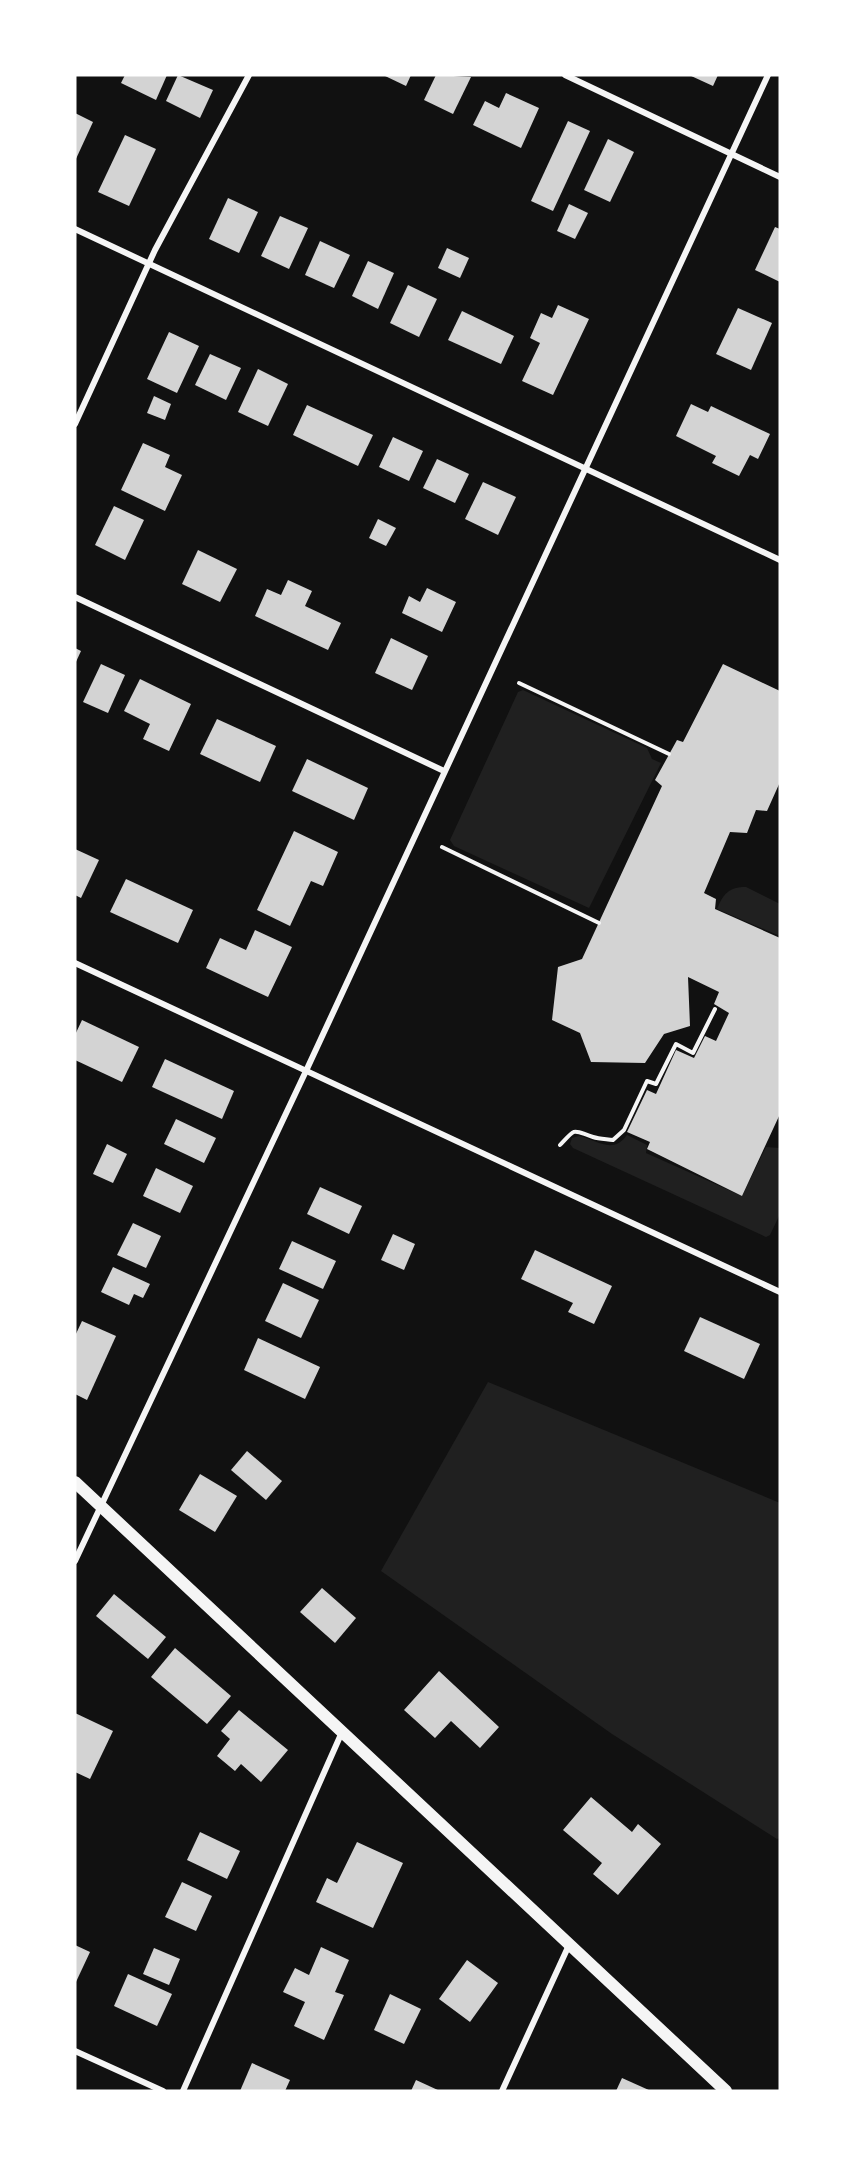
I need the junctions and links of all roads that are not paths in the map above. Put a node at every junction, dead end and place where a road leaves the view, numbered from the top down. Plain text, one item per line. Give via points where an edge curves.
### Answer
1 (249, 75) edge
2 (565, 75) edge
3 (768, 75) edge
4 (731, 154) junction
5 (780, 177) edge
6 (75, 229) edge
7 (149, 264) junction
8 (75, 424) edge
9 (585, 468) junction
10 (780, 560) edge
11 (75, 597) edge
12 (444, 771) junction
13 (75, 963) edge
14 (306, 1071) junction
15 (780, 1292) edge
16 (75, 1482) edge
17 (102, 1506) junction
18 (75, 1561) edge
19 (342, 1731) junction
20 (569, 1944) junction
21 (75, 2051) edge
22 (163, 2091) edge
23 (183, 2091) edge
24 (502, 2091) edge
25 (726, 2091) edge

1 - 7 street
2 - 4 street
3 - 4 street
4 - 5 street
4 - 9 street
6 - 7 street
7 - 8 street
7 - 9 street
9 - 10 street
9 - 12 street
11 - 12 street
12 - 14 street
13 - 14 street
14 - 15 street
14 - 17 street
16 - 17 main road
17 - 18 street
17 - 19 main road
19 - 20 main road
19 - 23 street
20 - 24 street
20 - 25 main road
21 - 22 street

